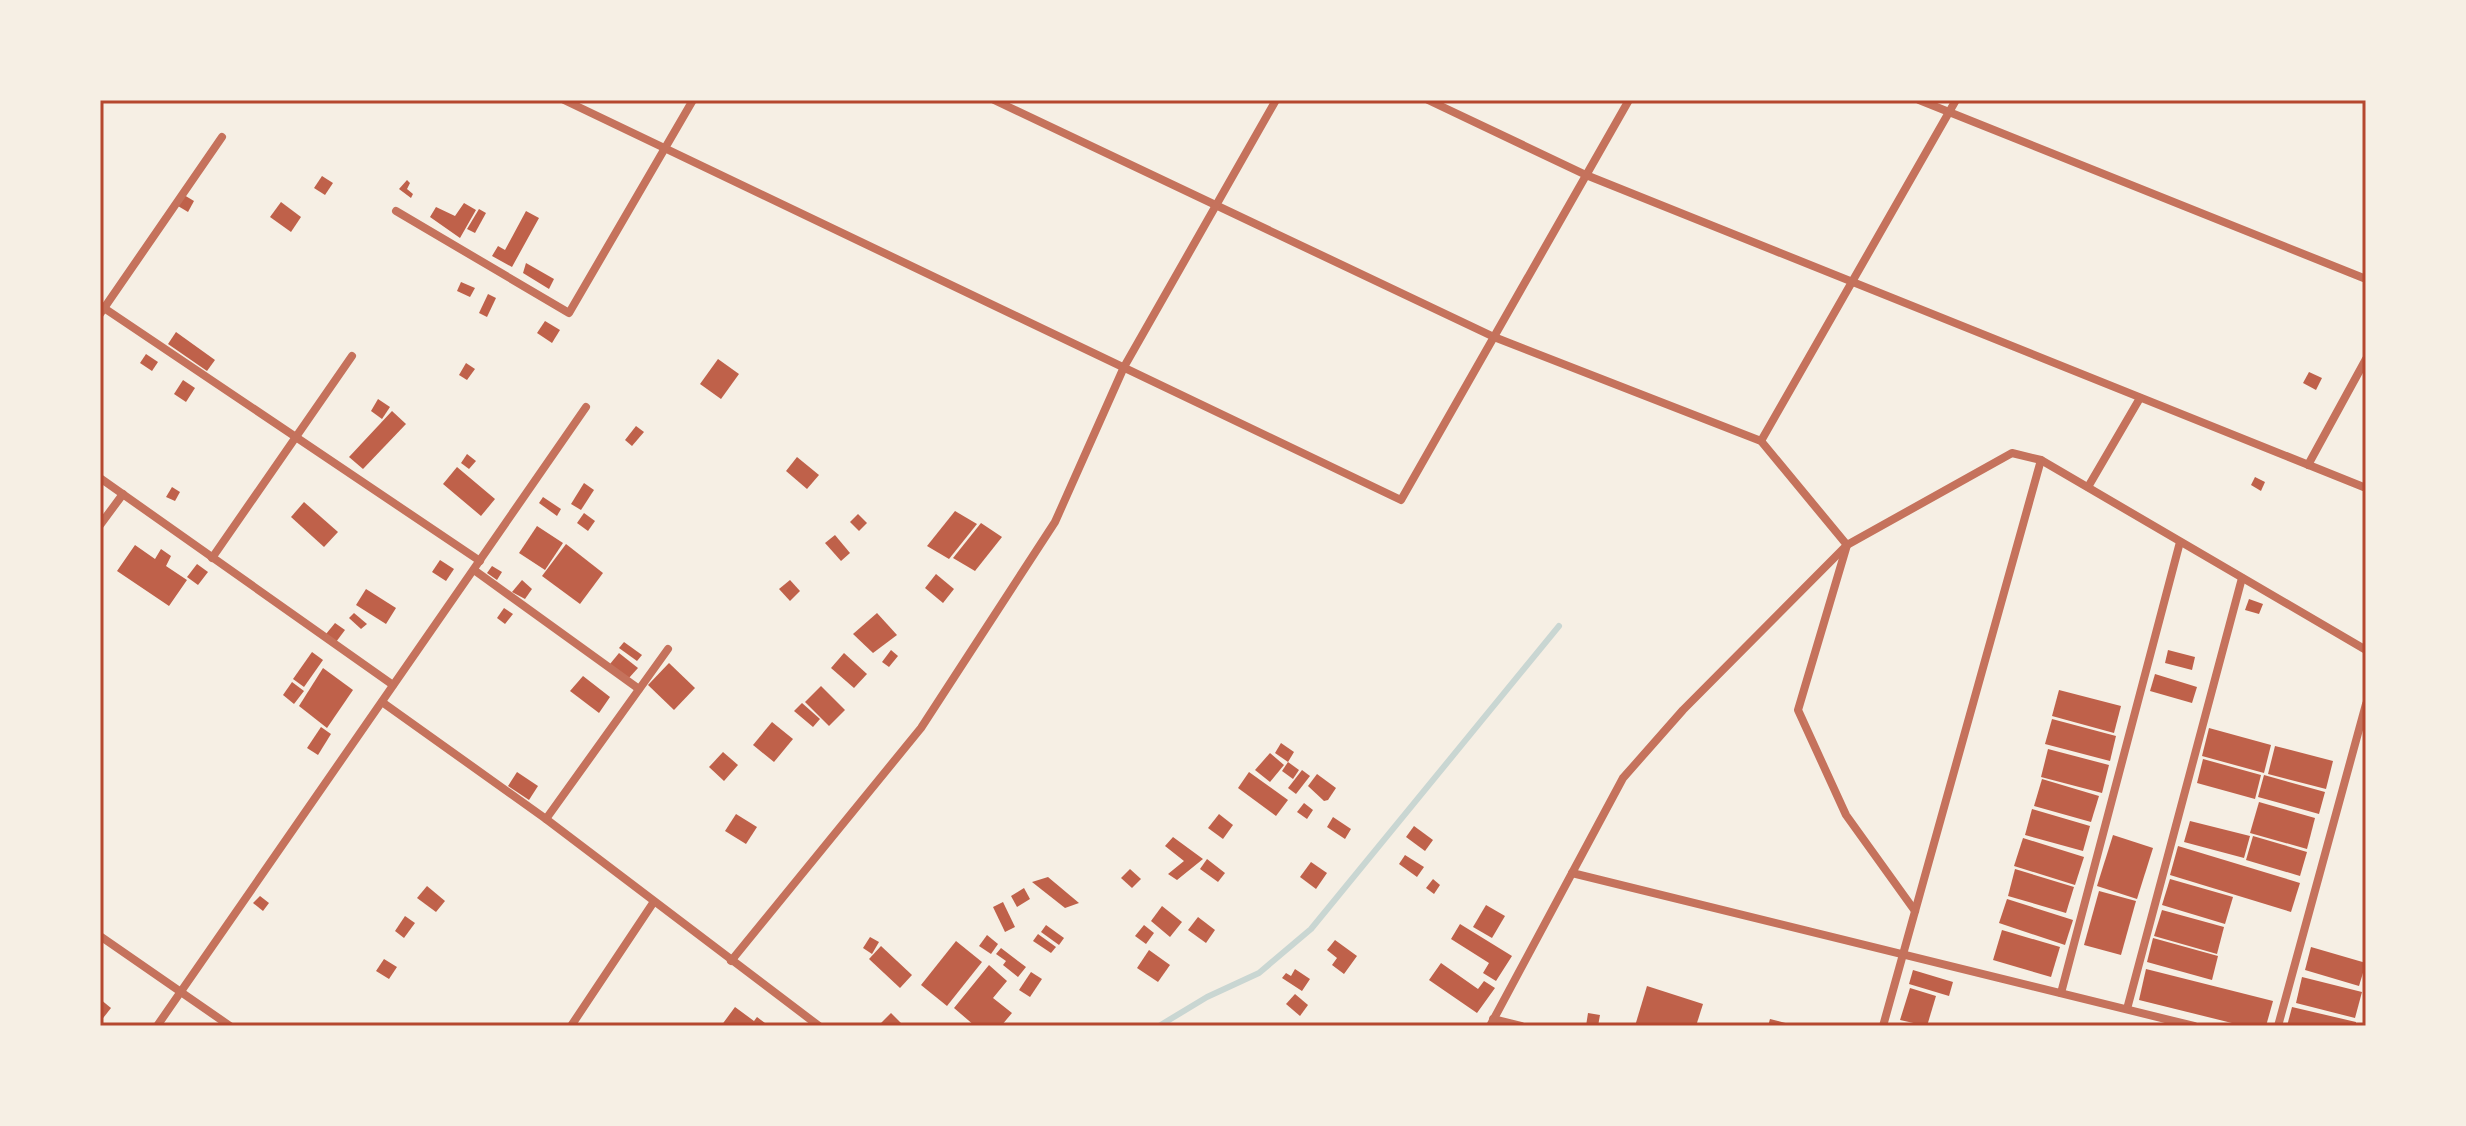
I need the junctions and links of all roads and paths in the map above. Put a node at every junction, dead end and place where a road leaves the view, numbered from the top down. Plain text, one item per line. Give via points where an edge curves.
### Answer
1 (564, 100) edge
2 (693, 100) edge
3 (994, 100) edge
4 (1276, 100) edge
5 (1428, 100) edge
6 (1629, 100) edge
7 (1919, 100) edge
8 (1956, 100) edge
9 (1949, 112) junction
10 (222, 137) dead end
11 (665, 148) junction
12 (1586, 175) junction
13 (1216, 205) junction
14 (396, 211) dead end
15 (2366, 279) edge
16 (1852, 282) junction
17 (103, 305) edge
18 (1494, 337) junction
19 (352, 356) dead end
20 (2366, 359) edge
21 (1124, 367) junction
22 (2140, 398) junction
23 (586, 407) dead end
24 (296, 437) junction
25 (1761, 441) junction
26 (2041, 460) junction
27 (2308, 465) junction
28 (100, 478) edge
29 (2088, 487) junction
30 (2366, 488) edge
31 (123, 494) junction
32 (100, 525) edge
33 (2180, 542) junction
34 (1847, 545) junction
35 (212, 558) junction
36 (480, 561) junction
37 (474, 570) junction
38 (2242, 578) junction
39 (668, 649) dead end
40 (2366, 650) edge
41 (393, 685) junction
42 (639, 689) junction
43 (382, 702) junction
44 (2366, 704) edge
45 (546, 819) junction
46 (1572, 873) junction
47 (653, 903) junction
48 (1915, 911) junction
49 (100, 936) edge
50 (1903, 954) junction
51 (731, 961) junction
52 (181, 992) junction
53 (2061, 993) junction
54 (2127, 1009) junction
55 (1492, 1022) edge
56 (157, 1026) edge
57 (230, 1026) edge
58 (571, 1026) edge
59 (819, 1026) edge
60 (1521, 1026) edge
61 (1883, 1026) edge
62 (2194, 1026) edge
63 (2278, 1026) edge

1 - 11 street
2 - 11 street
3 - 13 street
4 - 13 street
5 - 12 street
6 - 12 street
7 - 9 street
8 - 9 street
9 - 15 street
9 - 16 street
10 - 17 street
11 - 14 street via 569,313
11 - 21 street
12 - 16 street
12 - 18 street
13 - 18 street
13 - 21 street
16 - 22 street
16 - 25 street
17 - 24 street
18 - 21 street via 1401,500
18 - 25 street
19 - 24 street
20 - 27 street
21 - 51 street via 1055,522 929,715
22 - 27 street
22 - 29 street
23 - 36 street
24 - 35 street
24 - 36 street
25 - 34 street
26 - 29 street
26 - 34 street via 2012,453
26 - 48 street
27 - 30 street
28 - 31 street
29 - 33 street
31 - 32 street
31 - 35 street
33 - 38 street
33 - 53 street
34 - 46 street via 1623,778
34 - 48 street via 1798,710 1846,815
35 - 41 street
36 - 37 street
37 - 41 street
37 - 42 street
38 - 40 street
38 - 54 street
39 - 42 street
41 - 43 street
42 - 45 street
43 - 45 street
43 - 52 street
44 - 63 street
45 - 47 street
46 - 50 street
46 - 55 street
47 - 51 street
47 - 58 street
48 - 50 street
49 - 52 street
50 - 53 street
50 - 61 street
51 - 59 street
52 - 56 street
52 - 57 street
53 - 54 street
54 - 62 street
55 - 60 street

